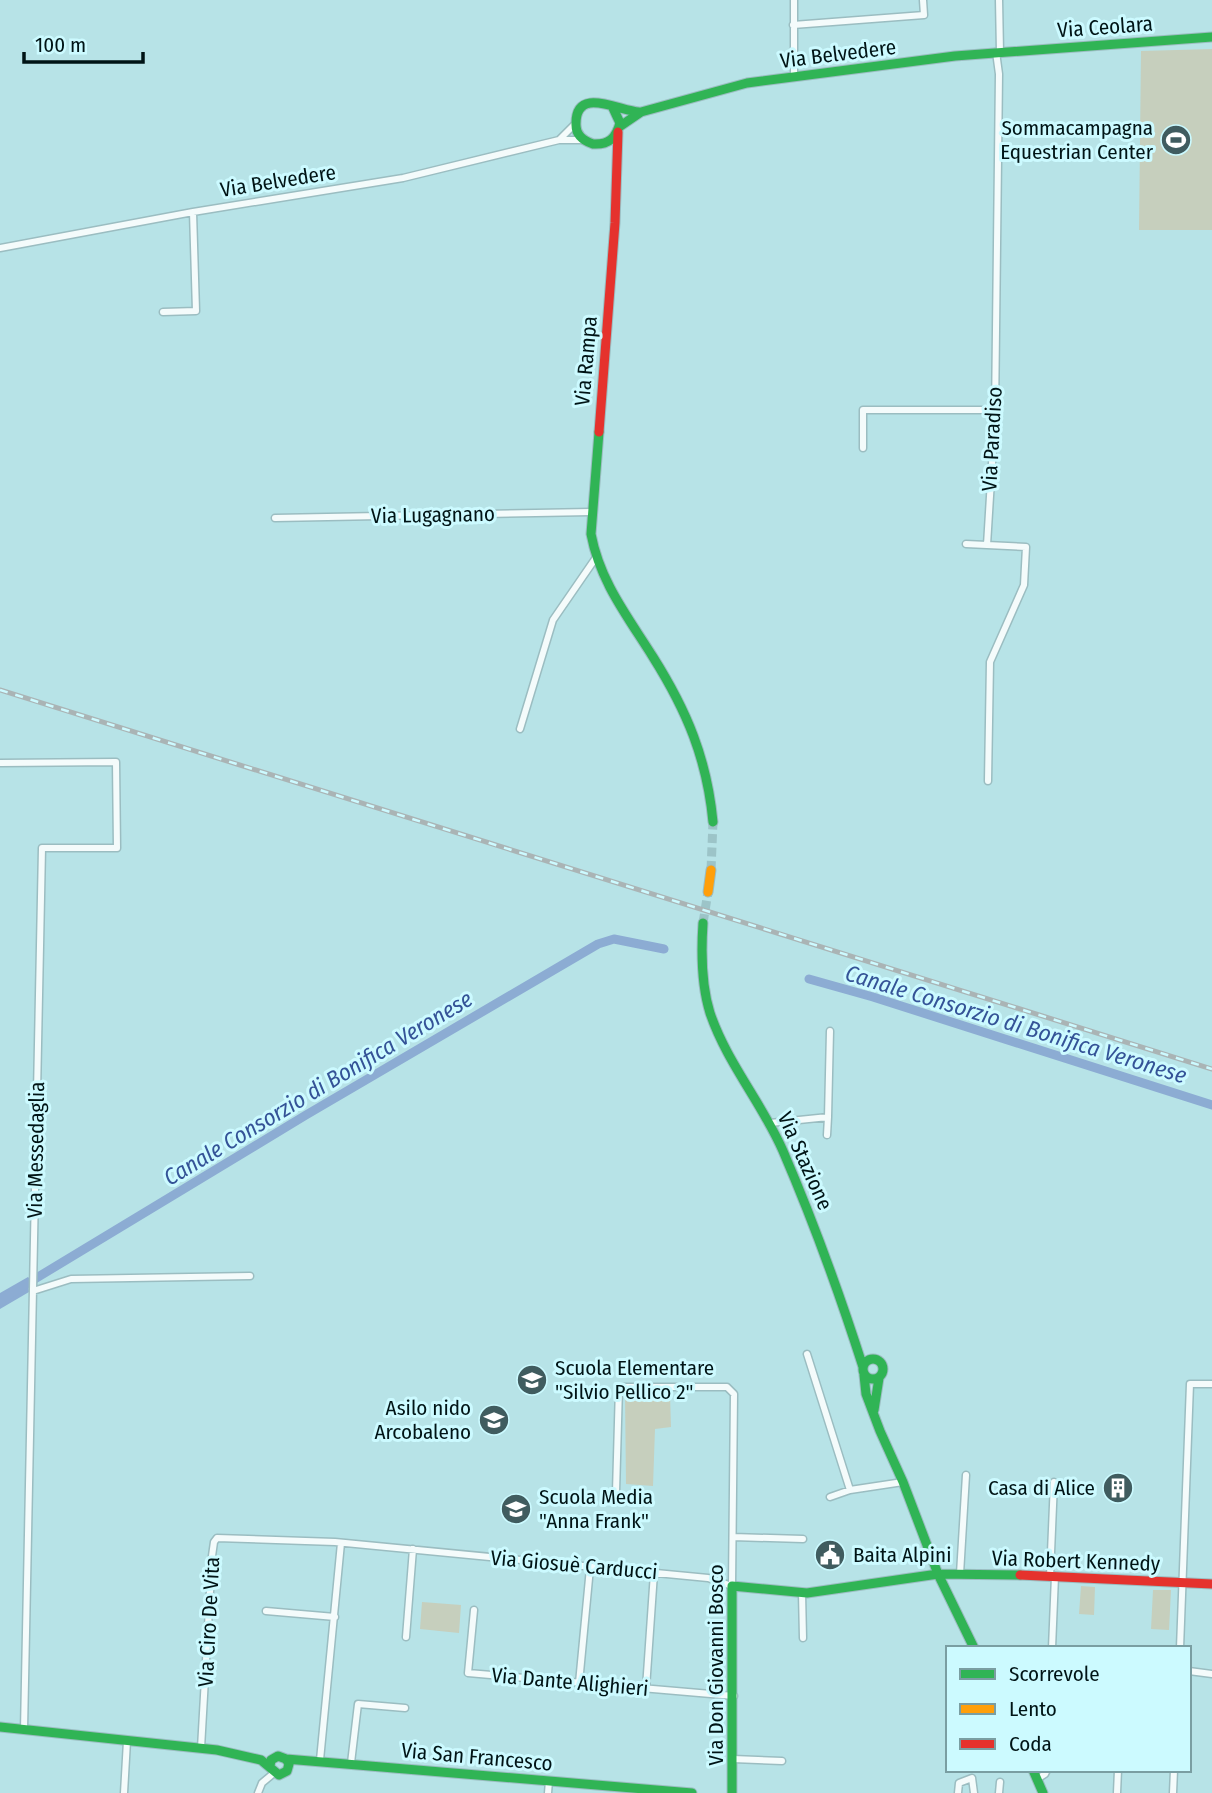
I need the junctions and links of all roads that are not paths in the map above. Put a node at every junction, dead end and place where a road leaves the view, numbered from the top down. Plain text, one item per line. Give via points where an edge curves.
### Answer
1 (794, 0) edge
2 (923, 0) edge
3 (999, 0) edge
4 (793, 24) junction
5 (1212, 37) edge
6 (998, 52) junction
7 (794, 76) junction
8 (613, 108) junction
9 (641, 112) junction
10 (576, 123) junction
11 (619, 130) junction
12 (559, 140) junction
13 (583, 140) junction
14 (598, 145) junction
15 (616, 165) junction
16 (192, 212) junction
17 (0, 248) edge
18 (163, 312) dead end
19 (995, 410) junction
20 (863, 448) dead end
21 (591, 512) junction
22 (275, 518) dead end
23 (966, 544) dead end
24 (987, 545) junction
25 (595, 559) junction
26 (520, 729) dead end
27 (0, 764) edge
28 (988, 781) dead end
29 (713, 822) tunnel mouth
30 (711, 870) tunnel mouth
31 (708, 892) tunnel mouth
32 (703, 923) tunnel mouth
33 (830, 1031) dead end
34 (828, 1117) junction
35 (770, 1123) junction
36 (827, 1135) dead end
37 (250, 1276) dead end
38 (33, 1291) junction
39 (851, 1331) junction
40 (807, 1354) dead end
41 (873, 1359) junction
42 (864, 1371) junction
43 (879, 1378) junction
44 (1212, 1384) edge
45 (874, 1412) junction
46 (966, 1475) dead end
47 (903, 1482) junction
48 (1054, 1482) dead end
49 (850, 1490) junction
50 (615, 1492) dead end
51 (830, 1497) dead end
52 (733, 1537) junction
53 (803, 1539) dead end
54 (341, 1543) junction
55 (413, 1549) junction
56 (590, 1567) junction
57 (654, 1573) junction
58 (938, 1574) junction
59 (960, 1574) junction
60 (1052, 1576) junction
61 (1182, 1582) junction
62 (1212, 1584) edge
63 (733, 1586) junction
64 (802, 1592) junction
65 (474, 1610) dead end
66 (266, 1611) dead end
67 (335, 1617) junction
68 (406, 1637) dead end
69 (803, 1638) dead end
70 (973, 1646) edge
71 (1052, 1646) edge
72 (1180, 1646) edge
73 (1191, 1671) edge
74 (1212, 1674) edge
75 (579, 1682) junction
76 (646, 1688) junction
77 (734, 1696) junction
78 (405, 1708) dead end
79 (0, 1727) edge
80 (24, 1730) junction
81 (127, 1741) junction
82 (201, 1748) junction
83 (217, 1750) junction
84 (276, 1756) junction
85 (733, 1759) junction
86 (318, 1760) junction
87 (782, 1761) dead end
88 (288, 1763) junction
89 (351, 1763) junction
90 (272, 1770) junction
91 (1118, 1772) edge
92 (1174, 1772) edge
93 (1035, 1775) edge
94 (549, 1781) junction
95 (999, 1782) dead end
96 (634, 1791) edge
97 (124, 1793) edge
98 (258, 1793) edge
99 (548, 1793) edge
100 (692, 1793) edge
101 (732, 1793) edge
102 (958, 1793) edge
103 (974, 1793) edge
104 (999, 1793) edge
105 (1043, 1793) edge
106 (1117, 1793) edge
107 (1173, 1793) edge

1 - 4 street
2 - 4 street via 924,15
3 - 6 street, Via Paradiso
4 - 7 street
5 - 6 street, Via Ceolara
6 - 7 street, Via Belvedere
6 - 19 street, Via Paradiso
7 - 9 street, Via Belvedere via 747,83
8 - 9 street, Via Belvedere
8 - 10 street, Via Belvedere via 592,102 581,109
8 - 11 street
9 - 11 street, Via Belvedere
10 - 12 street, Via Belvedere
10 - 13 street
11 - 14 street, Via Belvedere via 611,141
11 - 15 street, Via Rampa
12 - 13 street, Via Belvedere
12 - 16 street, Via Belvedere via 402,178
13 - 14 street, Via Belvedere
14 - 15 street
15 - 21 street, Via Rampa
16 - 17 street, Via Belvedere
16 - 18 street via 196,310
19 - 20 street via 863,410
19 - 24 street, Via Paradiso
21 - 22 street, Via Lugagnano
21 - 25 street, Via Rampa
23 - 24 street
24 - 28 street via 1026,547 1024,585 990,662
25 - 26 street via 553,620
25 - 29 street, Via Rampa via 603,580 696,734 709,781
27 - 38 street, Via Messedaglia via 116,762 117,848 41,848
30 - 31 street
32 - 35 street, Via Stazione via 702,964 710,1014
33 - 34 street
34 - 35 street
34 - 36 street
35 - 39 street, Via Stazione via 825,1249
37 - 38 street via 71,1279
38 - 80 street, Via Messedaglia
39 - 41 street, Via Stazione
39 - 42 street, Via Stazione
40 - 49 street
41 - 42 street via 867,1361
41 - 43 street, Via Stazione via 883,1365
42 - 43 street via 873,1380
42 - 45 street, Via Stazione via 866,1394
43 - 45 street, Via Stazione
44 - 61 street via 1190,1384
45 - 47 street, Via Stazione
46 - 59 street
47 - 49 street
47 - 58 street, Via Stazione
48 - 60 street
49 - 51 street
50 - 52 street, Via Don Giovanni Bosco via 619,1387 727,1387 733,1394
52 - 53 street, Via Don Giovanni Bosco
52 - 63 street, Via Don Giovanni Bosco
54 - 55 street, Via Giosuè Carducci
54 - 67 street
54 - 82 street, Via Ciro De Vita via 222,1537 214,1542
55 - 56 street, Via Giosuè Carducci
55 - 68 street
56 - 57 street, Via Giosuè Carducci
56 - 75 street
57 - 63 street, Via Giosuè Carducci via 708,1578
57 - 76 street
58 - 59 street, Via Robert Kennedy
58 - 64 street, Via Robert Kennedy
58 - 70 street, Via Stazione
59 - 60 street, Via Robert Kennedy
60 - 61 street, Via Robert Kennedy
60 - 71 street
61 - 62 street, Via Robert Kennedy
61 - 72 street
63 - 64 street, Via Robert Kennedy
63 - 77 street, Via Don Giovanni Bosco
64 - 69 street
65 - 75 street, Via Dante Alighieri via 468,1673
66 - 67 street
67 - 86 street
73 - 74 street
75 - 76 street, Via Dante Alighieri
76 - 77 street, Via Dante Alighieri
77 - 85 street, Via Don Giovanni Bosco
78 - 89 street via 358,1704
79 - 80 street
80 - 81 street
81 - 82 street
81 - 97 street
82 - 83 street
83 - 84 street
83 - 90 street via 252,1757
84 - 88 street
84 - 90 street via 271,1760
85 - 87 street
85 - 101 street, Via Don Giovanni Bosco
86 - 88 street, Via San Francesco
86 - 89 street, Via San Francesco
88 - 90 street, Via San Francesco via 283,1774
89 - 94 street, Via San Francesco
90 - 98 street
91 - 106 street
92 - 107 street
93 - 105 street
94 - 96 street, Via San Francesco
94 - 99 street
95 - 104 street
96 - 100 street, Via San Francesco
102 - 103 street via 959,1783 972,1779

